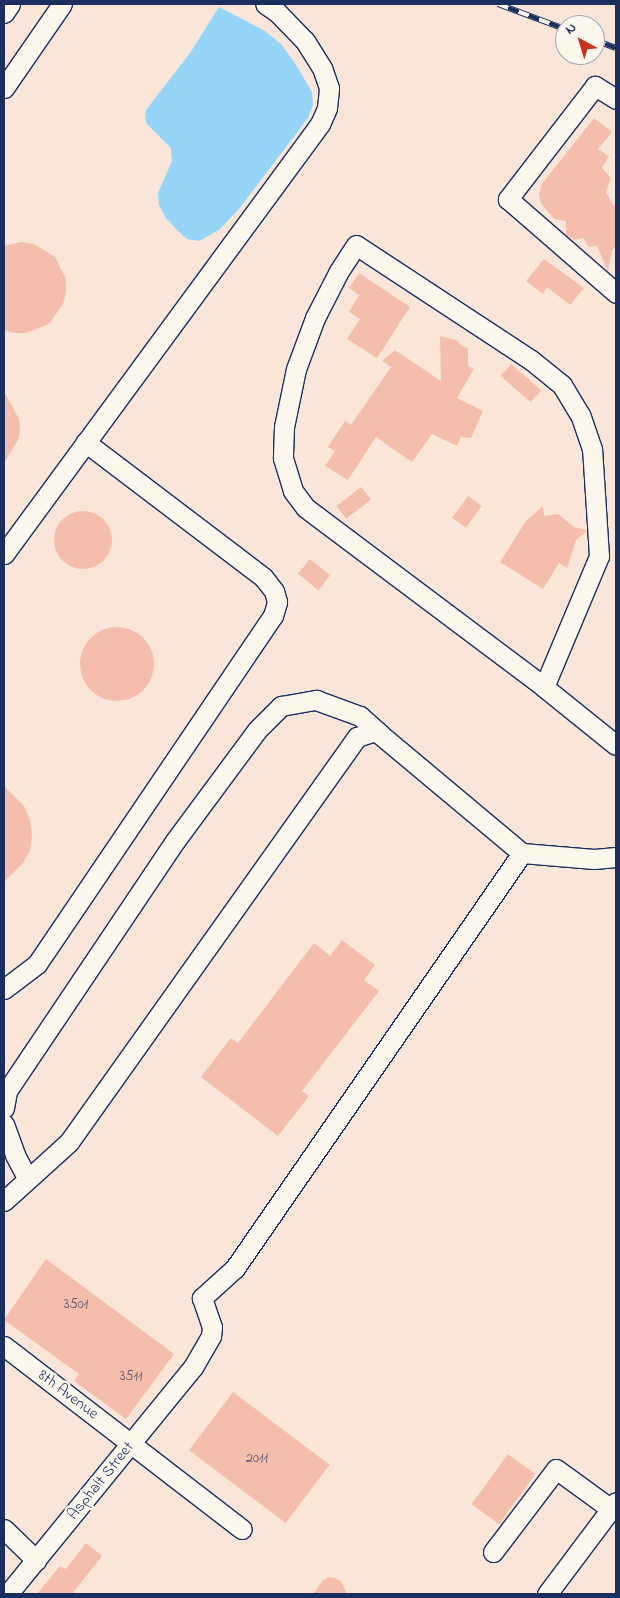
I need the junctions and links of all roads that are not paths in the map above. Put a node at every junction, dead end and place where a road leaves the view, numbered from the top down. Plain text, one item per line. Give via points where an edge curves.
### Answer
1 (10, 4) edge
2 (62, 4) edge
3 (265, 4) edge
4 (4, 13) edge
5 (4, 88) edge
6 (616, 99) edge
7 (616, 293) edge
8 (85, 442) junction
9 (4, 554) edge
10 (544, 687) junction
11 (380, 734) junction
12 (616, 745) edge
13 (522, 853) junction
14 (616, 857) edge
15 (4, 989) edge
16 (4, 1108) edge
17 (4, 1124) edge
18 (28, 1179) junction
19 (4, 1201) edge
20 (4, 1346) edge
21 (132, 1444) junction
22 (612, 1512) edge
23 (242, 1529) dead end
24 (5, 1533) edge
25 (494, 1552) dead end
26 (36, 1560) junction
27 (8, 1594) edge
28 (547, 1594) edge

1 - 4 street
2 - 5 street
3 - 8 street via 304,41 322,68 329,88 320,124
6 - 7 street via 595,86 508,199
8 - 9 street
8 - 15 street via 263,577 274,591 277,602 273,616 37,964
10 - 10 street via 306,508 293,490 283,458 284,427 296,369 315,318 356,245 531,360 562,385 580,415 592,449 599,556
10 - 12 street
11 - 13 street
11 - 16 street via 360,716 316,700 280,706 263,723 170,849 8,1091
11 - 18 street via 376,731 357,737 69,1142
13 - 14 street via 594,859
13 - 21 street, Asphalt Street via 235,1268 202,1298 212,1327 211,1336 193,1367
17 - 18 street via 15,1156
18 - 19 street
20 - 21 street, 8th Avenue
21 - 23 street, 8th Avenue
21 - 26 street, Asphalt Street
22 - 25 street via 556,1469
22 - 28 street
24 - 26 street
26 - 27 street, Asphalt Street

